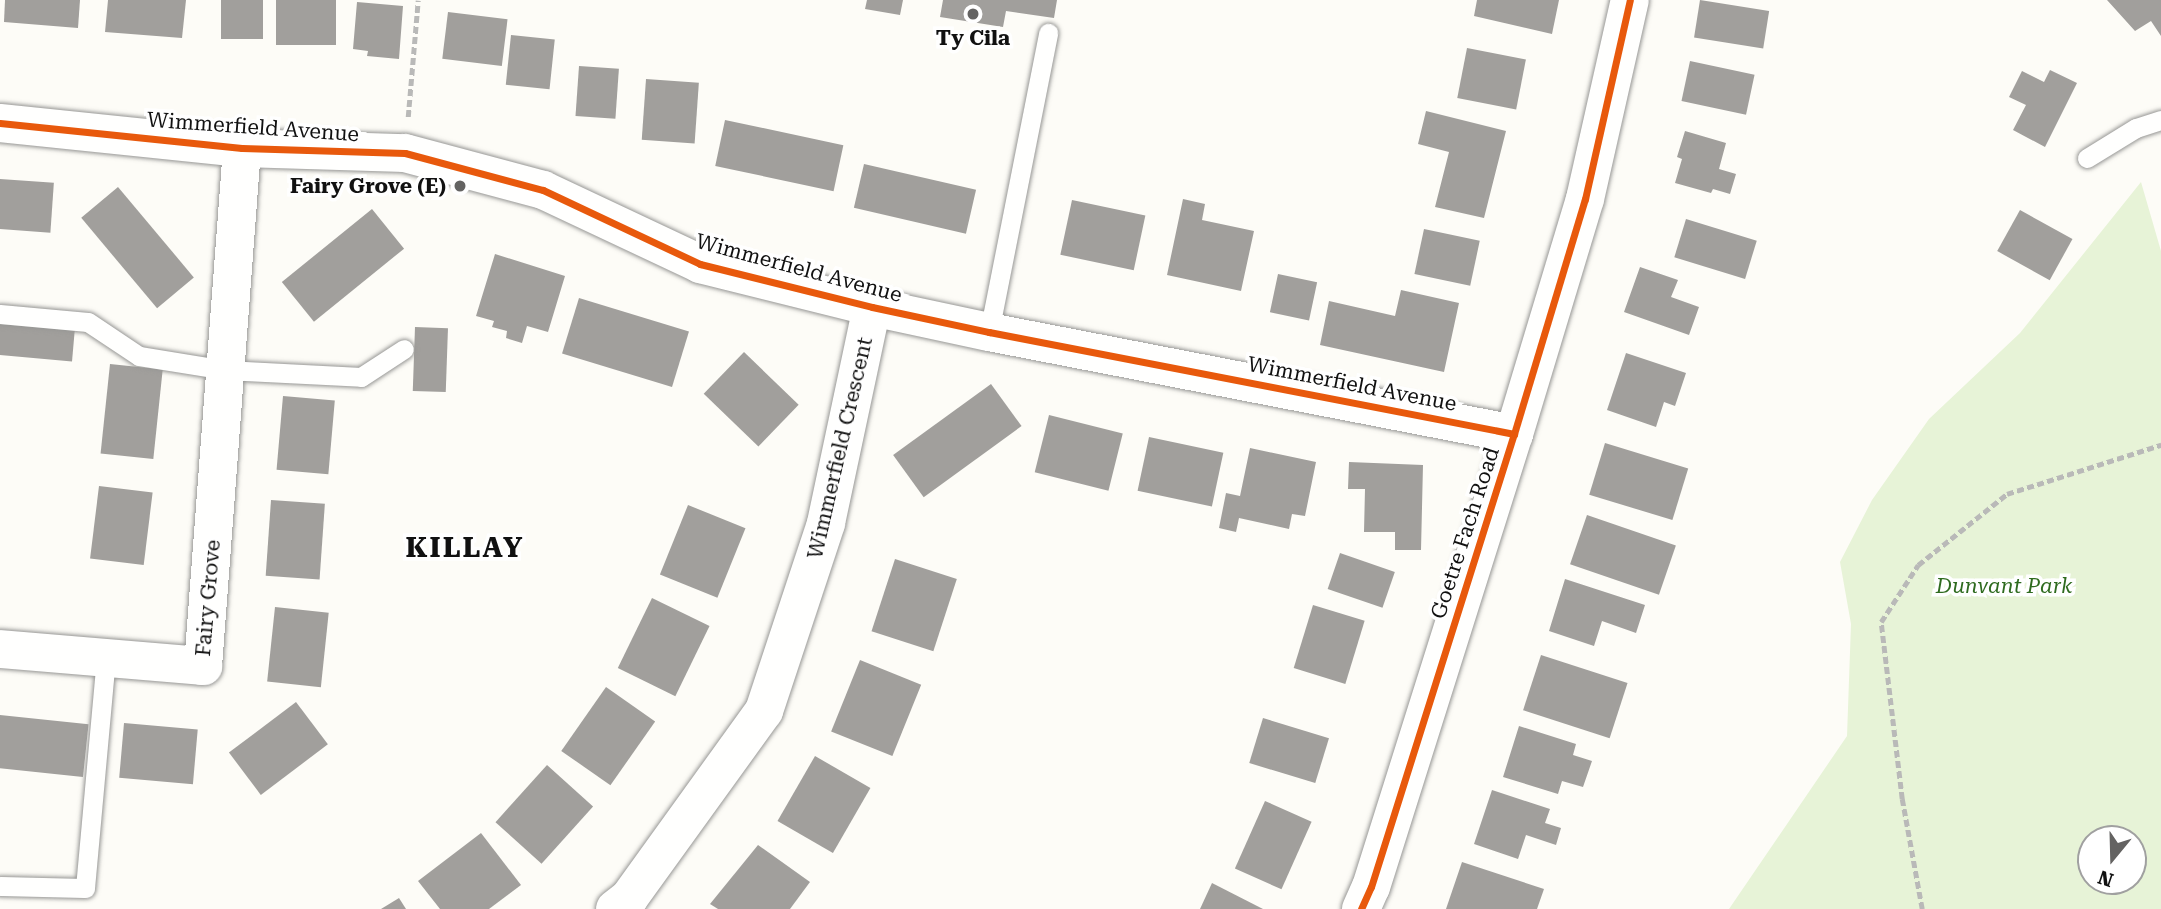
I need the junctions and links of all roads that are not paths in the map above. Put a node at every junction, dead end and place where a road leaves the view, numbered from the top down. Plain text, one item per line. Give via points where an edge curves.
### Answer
1 (1630, 0) edge
2 (1048, 33) dead end
3 (2161, 120) edge
4 (0, 123) edge
5 (242, 148) junction
6 (2087, 158) dead end
7 (872, 307) junction
8 (0, 314) edge
9 (989, 332) junction
10 (404, 349) dead end
11 (225, 370) junction
12 (1514, 434) junction
13 (0, 649) edge
14 (106, 659) junction
15 (0, 886) edge
16 (615, 909) edge
17 (1361, 909) edge

1 - 12 street, Goetre Fach Road via 1585,199
2 - 9 lane
3 - 6 lane via 2136,128
4 - 5 street, Wimmerfield Avenue
5 - 7 street, Wimmerfield Avenue via 405,153 543,190 700,264
5 - 11 street, Fairy Grove
7 - 9 street, Wimmerfield Avenue
7 - 16 street, Wimmerfield Crescent via 826,523 764,711 629,898
8 - 11 lane via 88,322 138,356
9 - 12 street, Wimmerfield Avenue
10 - 11 lane via 361,377
11 - 14 street, Fairy Grove via 203,666
12 - 17 street, Goetre Fach Road
13 - 14 street, Fairy Grove
14 - 15 lane via 85,888

